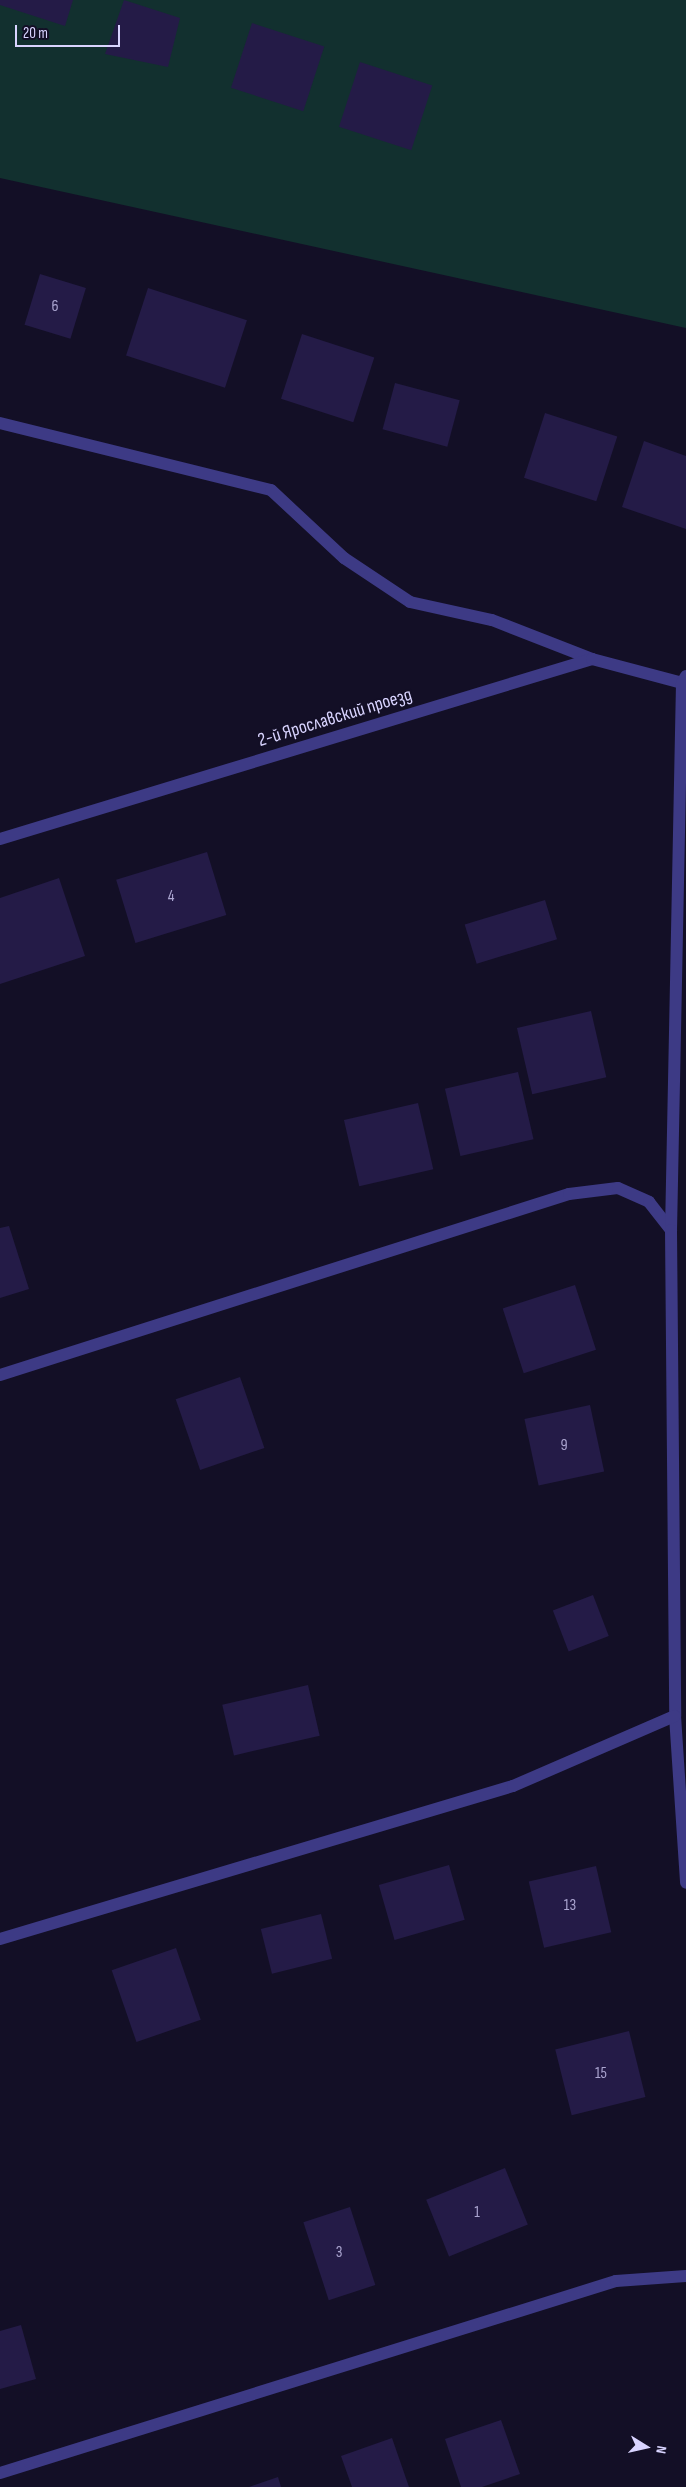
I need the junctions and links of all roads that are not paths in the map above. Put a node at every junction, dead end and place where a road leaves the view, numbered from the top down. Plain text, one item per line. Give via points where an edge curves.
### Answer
1 (0, 423) edge
2 (592, 659) junction
3 (684, 680) edge
4 (0, 839) edge
5 (671, 1230) junction
6 (0, 1375) edge
7 (675, 1716) junction
8 (686, 1883) edge
9 (0, 1939) edge
10 (686, 2276) edge
11 (0, 2473) edge

1 - 2 street via 271,490 344,558 410,602 492,620
2 - 3 street
2 - 4 street, 2-й Ярославский проезд
3 - 5 street
5 - 6 street via 650,1202 618,1188 569,1194
5 - 7 street
7 - 8 street
7 - 9 street via 513,1786
10 - 11 street via 616,2281

